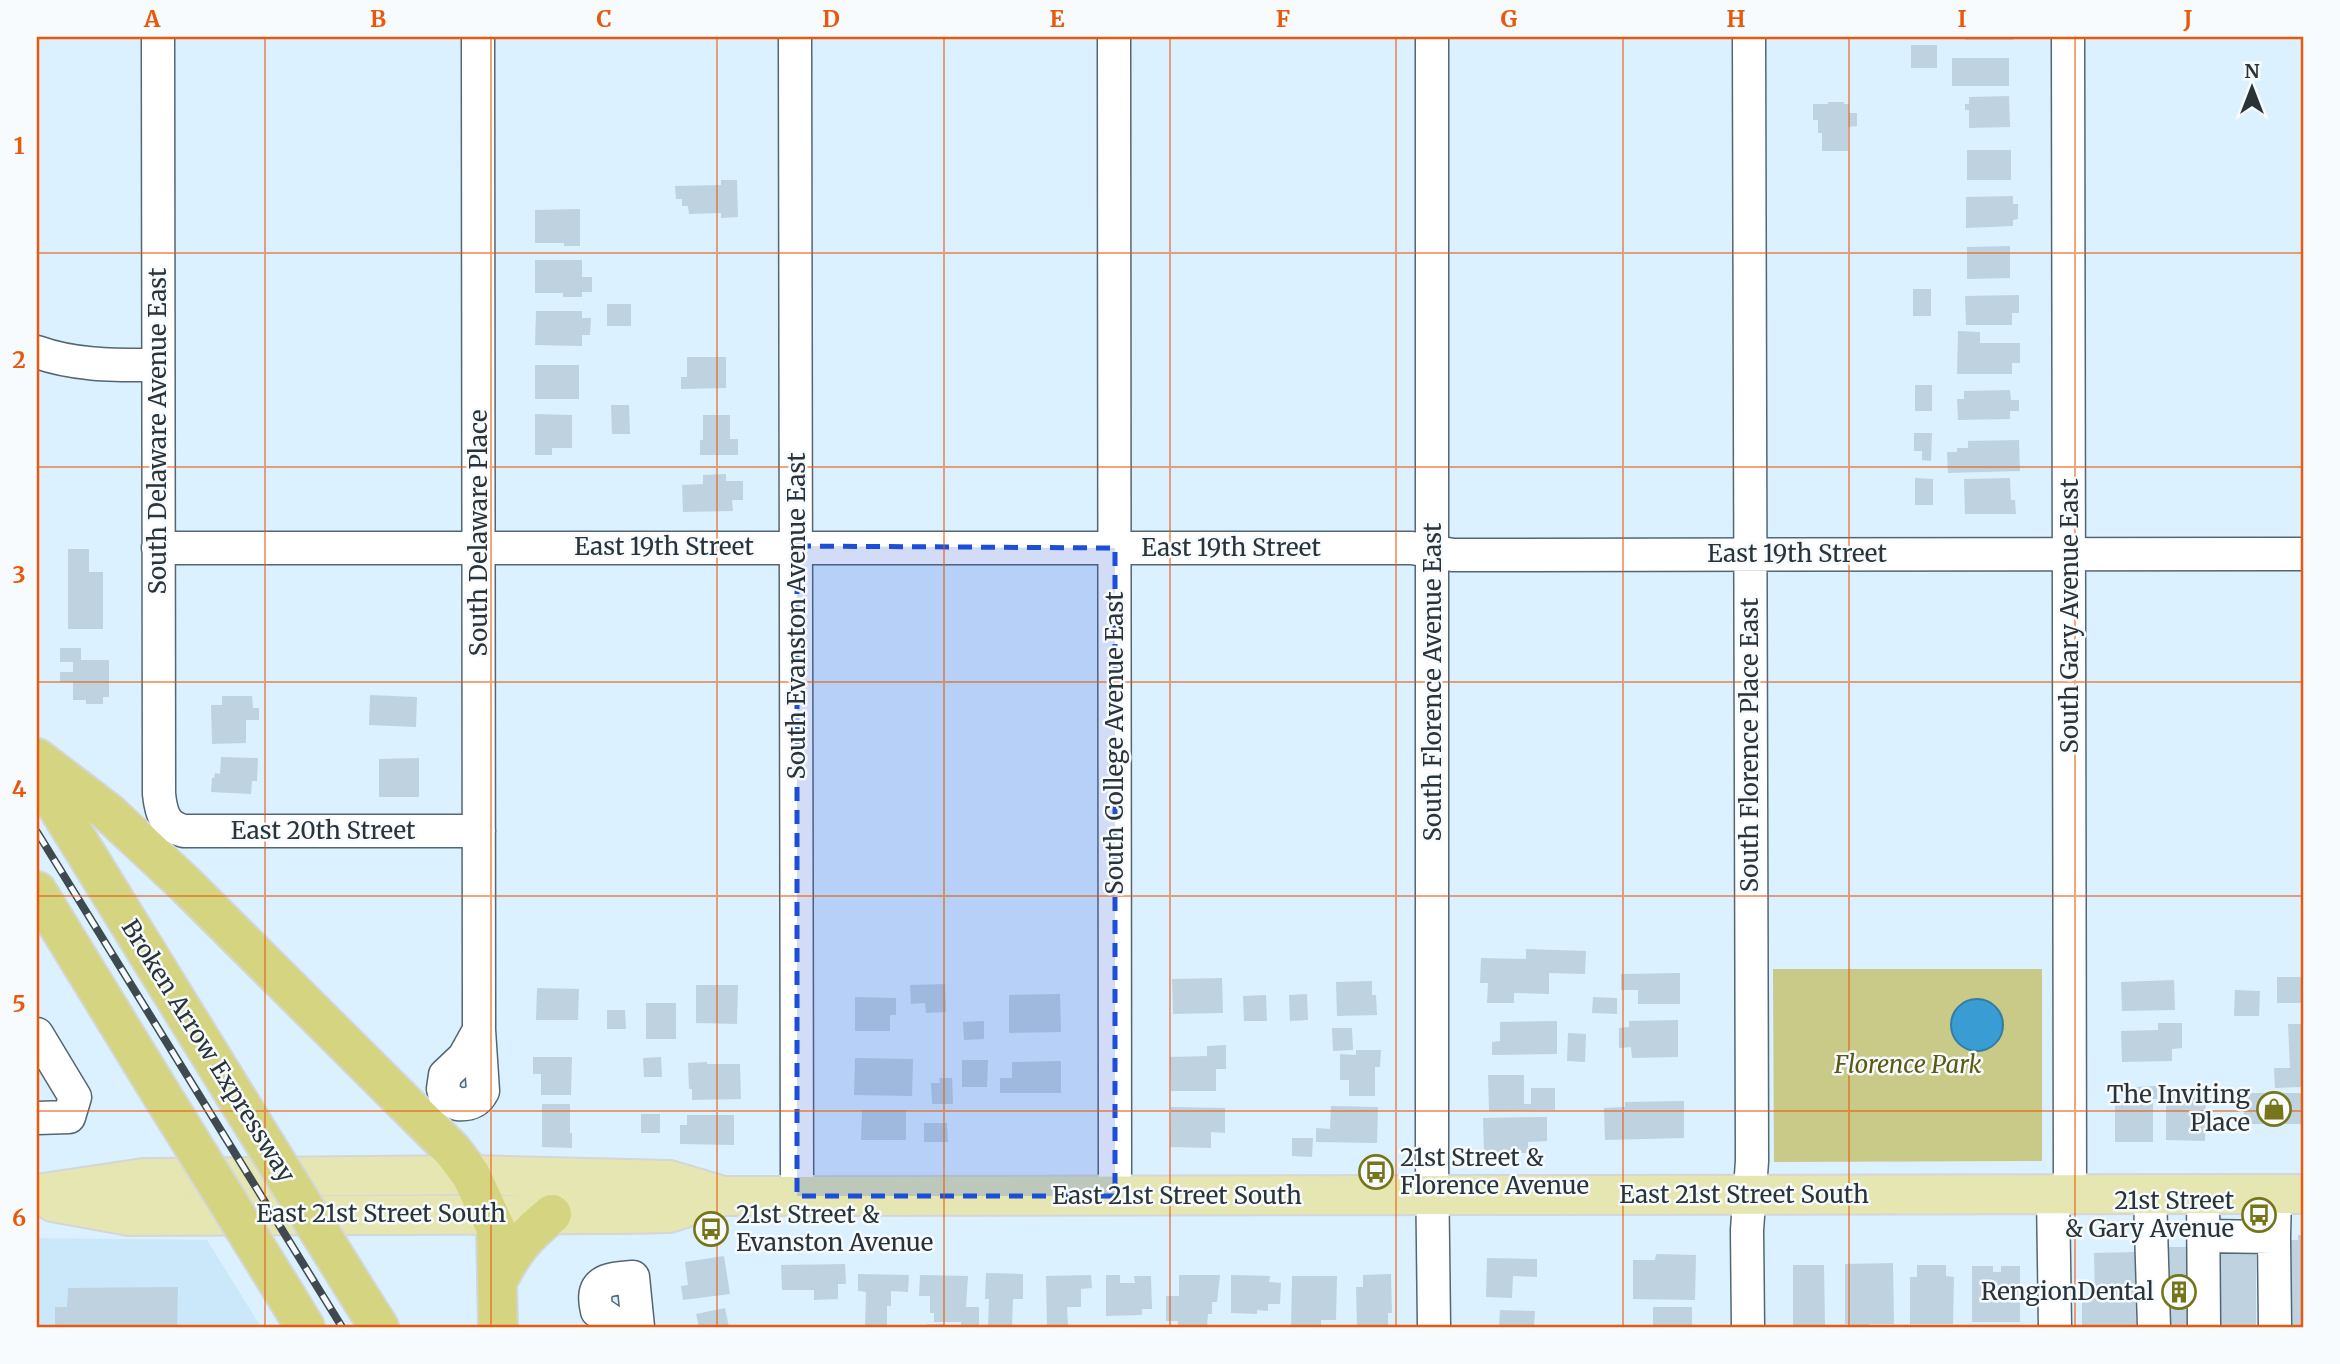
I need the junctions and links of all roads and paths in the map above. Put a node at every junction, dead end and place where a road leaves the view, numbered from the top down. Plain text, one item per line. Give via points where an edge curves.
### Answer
1 (158, 37) edge
2 (478, 37) edge
3 (795, 37) edge
4 (1114, 37) edge
5 (1432, 37) edge
6 (1749, 37) edge
7 (2068, 37) edge
8 (37, 352) edge
9 (158, 365) junction
10 (797, 546) junction
11 (479, 547) junction
12 (158, 548) junction
13 (1115, 548) junction
14 (1433, 552) junction
15 (2070, 553) junction
16 (1750, 554) junction
17 (2303, 554) edge
18 (37, 758) edge
19 (37, 775) edge
20 (168, 824) joint
21 (479, 831) junction
22 (37, 891) edge
23 (479, 1030) dead end
24 (37, 1034) edge
25 (37, 1118) edge
26 (471, 1175) junction
27 (37, 1194) edge
28 (2203, 1194) junction
29 (2289, 1194) edge
30 (1749, 1195) junction
31 (2062, 1195) junction
32 (2150, 1195) junction
33 (723, 1196) junction
34 (796, 1196) junction
35 (1115, 1196) junction
36 (1433, 1196) junction
37 (37, 1199) edge
38 (491, 1214) junction
39 (552, 1214) junction
40 (2203, 1236) junction
41 (2274, 1237) junction
42 (498, 1280) junction
43 (305, 1327) edge
44 (379, 1327) edge
45 (498, 1327) edge
46 (620, 1327) edge
47 (638, 1327) edge
48 (1434, 1327) edge
49 (1748, 1327) edge
50 (2055, 1327) edge
51 (2154, 1327) edge
52 (2204, 1327) edge
53 (2275, 1327) edge

1 - 9 street, South Delaware Avenue East
2 - 11 street, South Delaware Place
3 - 10 street, South Evanston Avenue East
4 - 13 street, South College Avenue East
5 - 14 street, South Florence Avenue East
6 - 16 street, South Florence Place East
7 - 15 street, South Gary Avenue East
8 - 9 street via 64,361
9 - 12 street, South Delaware Avenue East
10 - 11 street, East 19th Street
10 - 13 street, East 19th Street
10 - 34 street, South Evanston Avenue East
11 - 12 street, East 19th Street
11 - 21 street, South Delaware Place
12 - 20 street, South Delaware Avenue East via 159,794 160,810
13 - 14 street, East 19th Street via 1412,548
13 - 35 street, South College Avenue East
14 - 16 street, East 19th Street
14 - 36 street, South Florence Avenue East
15 - 16 street, East 19th Street
15 - 17 street, East 19th Street
15 - 31 street, South Gary Avenue East
16 - 30 street, South Florence Place East
18 - 26 highway via 108,813 186,886
19 - 44 highway, Broken Arrow Expressway, bridge
20 - 21 street, East 20th Street via 184,831
21 - 23 street, South Delaware Place
22 - 43 highway, bridge
24 - 25 street via 75,1097 69,1117
26 - 27 main road, East 21st Street South via 144,1178
26 - 33 main road, East 21st Street South via 669,1180
26 - 38 highway
28 - 29 main road, East 21st Street South
28 - 32 main road, East 21st Street South
28 - 40 street
29 - 41 street
30 - 31 main road, East 21st Street South
30 - 36 main road, East 21st Street South
30 - 49 street, South Florence Place East
31 - 32 main road, East 21st Street South
31 - 50 street, South Gary Avenue East
32 - 51 street
33 - 34 main road, East 21st Street South
33 - 39 main road, East 21st Street South via 669,1213
34 - 35 main road, East 21st Street South
35 - 36 main road, East 21st Street South
36 - 48 street, South Florence Avenue East
37 - 38 main road, East 21st Street South via 130,1216
38 - 39 main road, East 21st Street South
38 - 42 highway
39 - 42 highway via 514,1250
40 - 41 street
40 - 52 street
41 - 53 street
42 - 45 highway
46 - 47 street via 597,1311 595,1292 610,1279 633,1277

